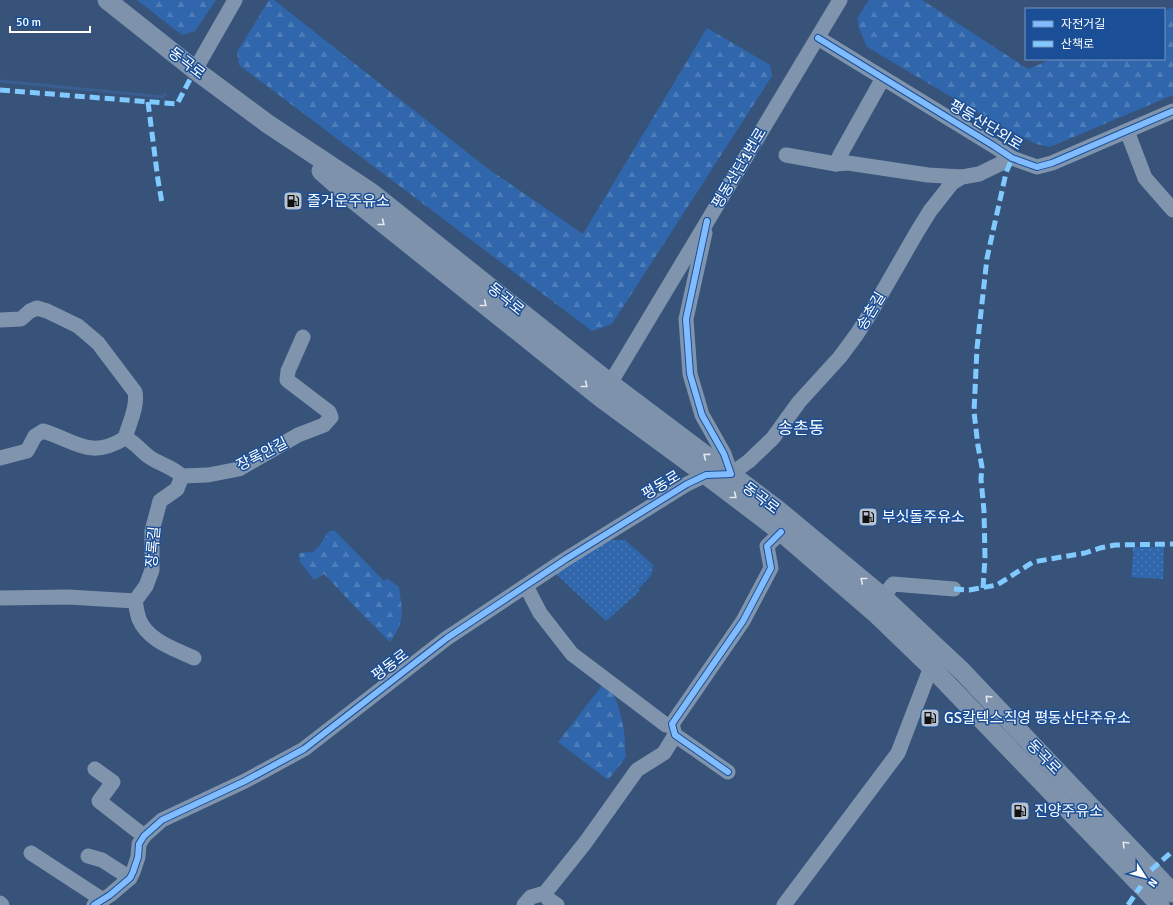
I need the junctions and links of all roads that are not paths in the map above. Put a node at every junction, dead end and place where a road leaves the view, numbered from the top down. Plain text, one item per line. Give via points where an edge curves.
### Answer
1 (108, 0) edge
2 (235, 0) edge
3 (840, 0) edge
4 (818, 38) junction
5 (195, 70) junction
6 (883, 78) junction
7 (1173, 111) edge
8 (1127, 131) junction
9 (786, 155) dead end
10 (1012, 158) junction
11 (836, 164) junction
12 (962, 177) junction
13 (1173, 210) edge
14 (707, 220) junction
15 (0, 320) edge
16 (303, 337) dead end
17 (606, 390) junction
18 (126, 438) junction
19 (0, 458) edge
20 (731, 474) junction
21 (706, 475) junction
22 (182, 476) junction
23 (781, 532) junction
24 (526, 586) junction
25 (954, 589) dead end
26 (884, 597) junction
27 (0, 598) edge
28 (135, 600) junction
29 (194, 658) dead end
30 (931, 666) junction
31 (674, 730) junction
32 (95, 769) dead end
33 (728, 772) dead end
34 (144, 836) junction
35 (31, 853) dead end
36 (88, 856) dead end
37 (130, 878) junction
38 (545, 894) junction
39 (1168, 897) edge
40 (99, 902) edge
41 (524, 905) edge
42 (557, 905) edge
43 (784, 905) edge

1 - 5 main road, 동곡로
2 - 5 street
3 - 4 street, 평동산단1번로
4 - 6 street, 평동산단외로
4 - 14 street, 평동산단1번로
5 - 17 main road, 동곡로 via 268,124 372,193
6 - 10 street, 평동산단외로
6 - 11 street
7 - 8 street, 평동산단외로
8 - 10 street, 평동산단외로 via 1037,167
8 - 13 street via 1145,178
9 - 11 street
10 - 12 street, 송촌길 via 979,174
11 - 12 street via 848,163 928,175
12 - 20 street, 송촌길 via 952,182 930,211 867,318 840,358 799,402 773,438
14 - 17 street, 평동산단1번로
14 - 20 street via 686,319 690,374 702,415 724,454
15 - 18 street via 21,319 37,308 78,326 98,343 135,392 135,406
16 - 22 street, 장록안길 via 288,371 287,380 329,412 331,417 324,425 298,435 239,469 208,475
20 -> 17 main road, 동곡로
17 - 21 main road, 동곡로
18 - 19 street via 113,445 93,448 76,445 43,431 35,436 27,451
18 - 22 street via 148,457 174,469
20 - 21 street, 평동로
26 -> 20 main road, 동곡로
21 -> 23 main road, 동곡로
21 - 24 street, 평동로 via 687,484
22 - 28 street, 장록길 via 176,489 160,501 152,531 152,570 146,586
23 - 30 main road, 동곡로 via 875,613
23 - 31 street via 768,546 771,568 743,620
24 - 31 street via 540,613 572,654
24 - 34 street, 평동로 via 447,638 304,749 245,781 162,820
25 - 26 street via 893,584
39 -> 26 main road, 동곡로 via 962,671
27 - 28 street via 68,597
28 - 29 street via 139,619 146,632
30 - 39 main road, 동곡로
30 - 43 street via 898,753
31 - 33 street
31 - 38 street via 664,753 637,770
32 - 34 street via 113,782 99,801
34 - 37 street via 139,844 138,857
35 - 40 street
36 - 37 street via 102,860
37 - 40 street
38 - 41 street via 531,897
38 - 42 street

